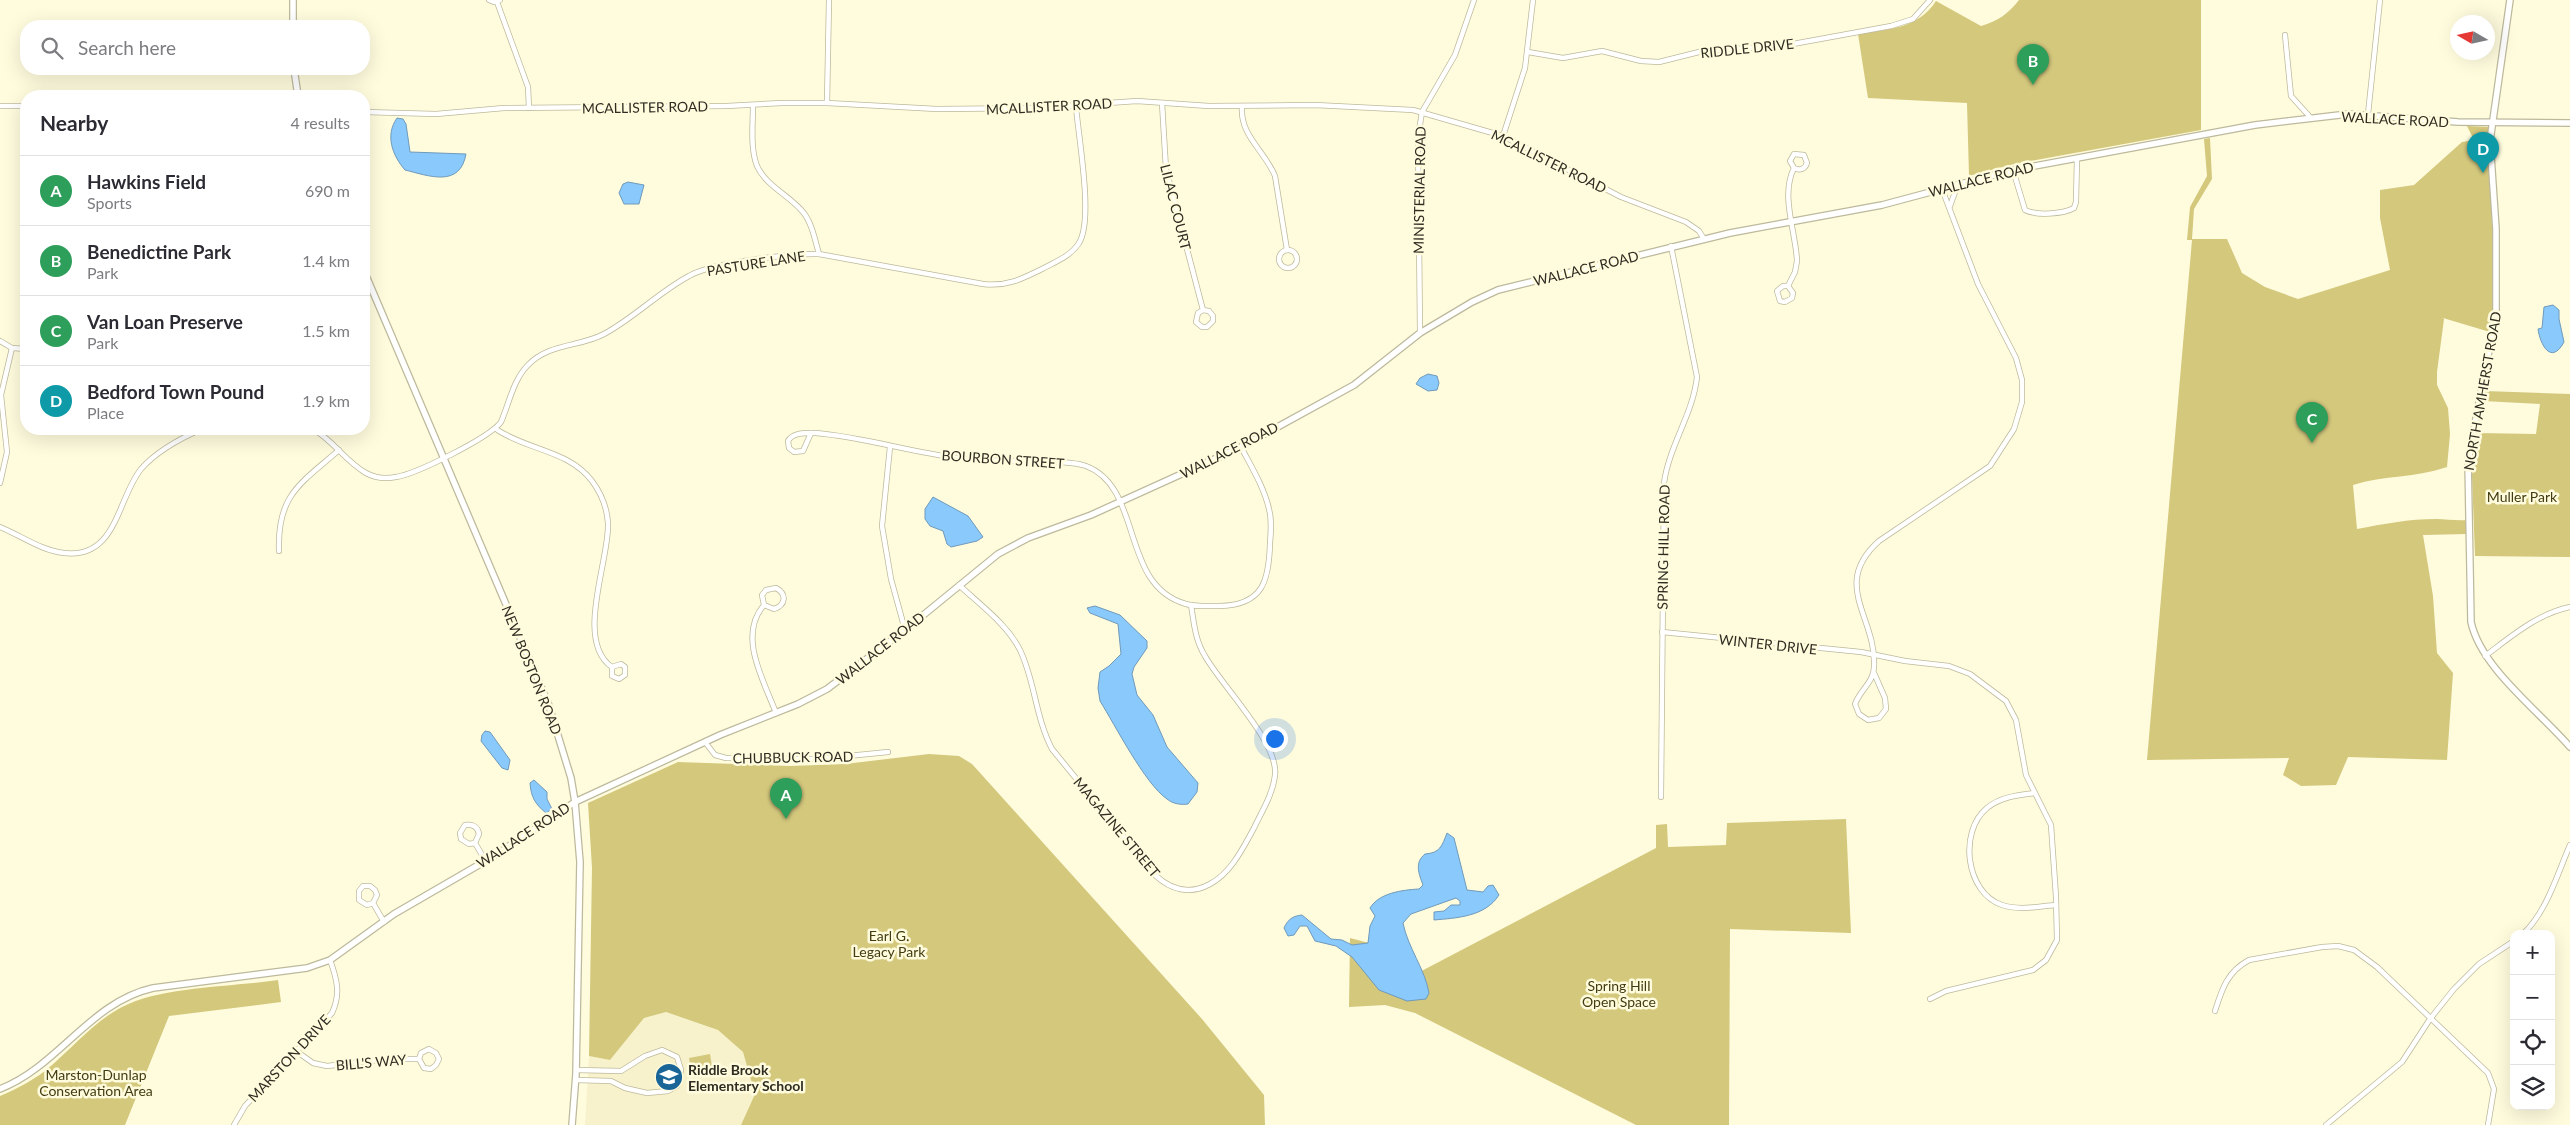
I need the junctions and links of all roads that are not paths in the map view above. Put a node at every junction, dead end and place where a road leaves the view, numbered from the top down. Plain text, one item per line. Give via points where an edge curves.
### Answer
1 (293, 0) edge
2 (489, 0) edge
3 (829, 0) edge
4 (1474, 0) edge
5 (1533, 0) edge
6 (1930, 0) edge
7 (2380, 0) edge
8 (2510, 0) edge
9 (498, 1) edge
10 (293, 20) edge
11 (2285, 35) dead end
12 (1528, 52) junction
13 (295, 75) edge
14 (297, 90) edge
15 (827, 103) junction
16 (1162, 103) junction
17 (753, 105) junction
18 (0, 106) edge
19 (20, 106) edge
20 (1076, 106) junction
21 (1242, 107) junction
22 (530, 108) junction
23 (370, 112) edge
24 (1422, 112) junction
25 (2368, 114) junction
26 (2310, 117) junction
27 (2493, 122) junction
28 (2570, 123) edge
29 (1503, 136) junction
30 (2077, 158) junction
31 (1794, 168) dead end
32 (2013, 170) junction
33 (1958, 184) junction
34 (1942, 189) junction
35 (1950, 206) junction
36 (1792, 221) junction
37 (1704, 239) junction
38 (1671, 246) junction
39 (1286, 250) dead end
40 (819, 254) junction
41 (370, 285) edge
42 (1788, 286) dead end
43 (1203, 310) junction
44 (1420, 333) junction
45 (0, 341) edge
46 (12, 348) junction
47 (20, 349) edge
48 (496, 429) junction
49 (811, 433) junction
50 (191, 435) edge
51 (320, 435) edge
52 (890, 447) junction
53 (1241, 447) junction
54 (339, 450) junction
55 (442, 457) junction
56 (0, 482) edge
57 (1120, 502) junction
58 (0, 527) edge
59 (279, 551) dead end
60 (959, 585) junction
61 (764, 605) junction
62 (1191, 605) junction
63 (2570, 608) edge
64 (905, 630) junction
65 (1662, 632) junction
66 (1874, 653) junction
67 (2485, 656) junction
68 (612, 667) dead end
69 (1874, 673) junction
70 (776, 713) junction
71 (705, 742) junction
72 (2570, 747) edge
73 (888, 752) dead end
74 (2034, 793) junction
75 (1661, 797) dead end
76 (575, 802) junction
77 (475, 842) junction
78 (2570, 845) edge
79 (485, 860) junction
80 (373, 903) junction
81 (2056, 905) junction
82 (384, 922) junction
83 (2527, 930) edge
84 (2510, 944) edge
85 (330, 960) junction
86 (1930, 998) dead end
87 (2215, 1012) dead end
88 (2430, 1019) junction
89 (296, 1051) junction
90 (419, 1059) junction
91 (576, 1070) junction
92 (576, 1080) junction
93 (0, 1088) edge
94 (234, 1125) edge
95 (572, 1125) edge
96 (2326, 1125) edge
97 (2488, 1125) edge

1 - 10 street
2 - 9 street
3 - 15 street
4 - 24 street, MINISTERIAL ROAD via 1459,45
5 - 12 street
6 - 12 street, RIDDLE DRIVE via 1913,19 1896,25 1788,45 1703,50 1658,62 1641,62 1602,51 1563,58
7 - 25 street
8 - 27 street, NORTH AMHERST ROAD
9 - 22 street via 528,87
11 - 26 street via 2291,96
12 - 29 street
13 - 14 street
15 - 17 street, MCALLISTER ROAD
15 - 20 street, MCALLISTER ROAD via 937,110
16 - 20 street, MCALLISTER ROAD via 1137,101
16 - 21 street, MCALLISTER ROAD
16 - 43 street, LILAC COURT via 1166,169
17 - 22 street, MCALLISTER ROAD
17 - 40 street via 756,164 769,182 802,211
18 - 19 street
20 - 40 street, PASTURE LANE via 1086,223 1079,244 1062,259 1016,281 995,285
21 - 24 street, MCALLISTER ROAD via 1315,105
21 - 39 street via 1241,120 1245,130 1275,176
22 - 23 street, MCALLISTER ROAD via 436,114
24 - 29 street, MCALLISTER ROAD
24 - 44 street, MINISTERIAL ROAD via 1418,137
25 - 26 street, WALLACE ROAD
25 - 27 street, WALLACE ROAD
26 - 30 street, WALLACE ROAD
27 - 28 street, WALLACE ROAD
27 - 67 street, NORTH AMHERST ROAD via 2490,150 2496,229 2496,312 2468,474 2471,622
29 - 37 street, MCALLISTER ROAD via 1621,197 1686,222 1699,230
30 - 32 street, WALLACE ROAD
30 - 32 street via 2076,202 2069,211 2036,213 2025,210
31 - 36 street via 1788,189
32 - 33 street, WALLACE ROAD
33 - 34 street, WALLACE ROAD
33 - 35 street
34 - 35 street
34 - 36 street, WALLACE ROAD via 1882,205
35 - 66 street via 1978,284 2016,358 2022,380 2022,402 2009,438 1990,466 1879,541 1864,557 1856,589
36 - 37 street, WALLACE ROAD
36 - 42 street via 1798,261
37 - 38 street, WALLACE ROAD
38 - 44 street, WALLACE ROAD via 1498,290
38 - 65 street, SPRING HILL ROAD via 1696,377 1693,399 1664,483
40 - 48 street, PASTURE LANE via 746,262 697,272 604,334 545,352 520,375
41 - 55 street, NEW BOSTON ROAD
43 - 43 street, LILAC COURT via 1213,316 1208,327 1196,322 1198,313
44 - 53 street, WALLACE ROAD via 1354,385
45 - 46 street
46 - 47 street
46 - 56 street via 0,395 7,452
48 - 55 street via 481,440
48 - 68 street via 512,440 575,464 592,480 601,495 608,533 595,607 596,630 603,659
49 - 49 street, BOURBON STREET via 793,436 788,441 789,448 797,453 803,451
49 - 52 street, BOURBON STREET
50 - 58 street via 143,467 110,531 90,549 62,553
51 - 54 street
52 - 57 street, BOURBON STREET via 960,458 1086,466 1104,478
52 - 64 street via 882,526 891,579
53 - 57 street, WALLACE ROAD
53 - 62 street via 1270,512 1268,574 1258,594 1249,601 1227,606
54 - 55 street via 366,473 387,478 409,473
54 - 59 street via 296,490 283,508 279,522
55 - 76 street, NEW BOSTON ROAD via 548,703 566,758
57 - 60 street, WALLACE ROAD via 1012,545
57 - 62 street via 1149,575 1163,592
60 - 62 street, MAGAZINE STREET via 1006,630 1019,648 1042,729 1052,749 1155,875 1173,888 1184,890 1196,890 1211,884 1231,865 1264,806 1275,775 1275,763 1266,743 1202,650
60 - 64 street, WALLACE ROAD
61 - 61 street via 770,609 778,608 784,599 782,592 776,588 766,590 762,599
61 - 70 street via 756,616 751,637
63 - 67 street via 2544,615
64 - 70 street, WALLACE ROAD via 827,689
65 - 66 street, WINTER DRIVE
65 - 75 street, SPRING HILL ROAD
66 - 69 street
66 - 74 street, WINTER DRIVE via 1949,666 1970,674 1998,693 2016,720 2023,764
67 - 72 street, NORTH AMHERST ROAD
69 - 69 street via 1885,698 1886,710 1879,718 1868,720 1859,714 1855,704
70 - 71 street, WALLACE ROAD
71 - 73 street, CHUBBUCK ROAD via 715,755 726,758 818,759
71 - 76 street, WALLACE ROAD
74 - 81 street via 2047,814 2053,836
74 - 81 street via 2000,800 1982,812 1972,832 1972,871 1982,891 2000,904 2016,907
76 - 79 street, WALLACE ROAD
76 - 91 street, NEW BOSTON ROAD via 580,862
77 - 77 street via 479,834 477,829 468,824 462,827 461,839 469,844
77 - 79 street
78 - 83 street via 2544,905
79 - 82 street, WALLACE ROAD
80 - 80 street via 367,905 359,900 358,894 363,886 375,890
80 - 82 street
81 - 86 street via 2057,940 2042,964 2028,972 1946,991
82 - 85 street, WALLACE ROAD
84 - 88 street via 2474,968
85 - 89 street, MARSTON DRIVE via 337,981 336,1005 328,1019
85 - 93 street, WALLACE ROAD via 298,970 159,987 131,994 101,1011 34,1070
87 - 88 street via 2227,977 2238,966 2260,957 2338,946 2364,955
88 - 96 street via 2402,1062
88 - 97 street via 2465,1048 2491,1078 2494,1094
89 - 90 street, BILL'S WAY via 313,1063 327,1066
89 - 94 street, MARSTON DRIVE via 245,1106
90 - 90 street, BILL'S WAY via 424,1068 431,1069 439,1059 429,1049 421,1053
91 - 92 street, NEW BOSTON ROAD
91 - 92 street via 620,1071 662,1050 678,1057 681,1066 677,1086 659,1093 632,1090 607,1081
92 - 95 street, NEW BOSTON ROAD

